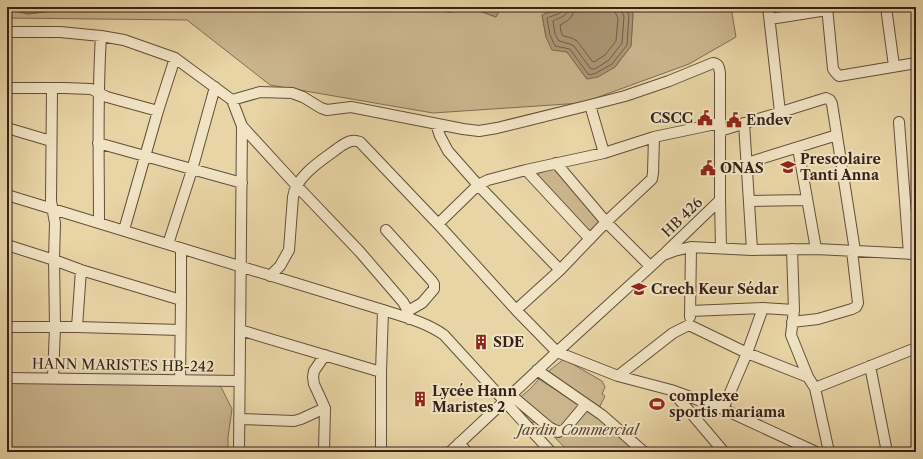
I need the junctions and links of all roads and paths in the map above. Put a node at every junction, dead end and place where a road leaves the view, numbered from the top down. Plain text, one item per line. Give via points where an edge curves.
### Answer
1 (768, 7) edge
2 (886, 7) edge
3 (827, 9) edge
4 (770, 19) junction
5 (7, 32) edge
6 (101, 36) junction
7 (175, 58) junction
8 (916, 63) edge
9 (894, 66) junction
10 (215, 87) junction
11 (7, 88) edge
12 (52, 88) junction
13 (100, 93) junction
14 (232, 100) junction
15 (590, 106) junction
16 (158, 111) junction
17 (780, 112) junction
18 (899, 122) dead end
19 (744, 123) junction
20 (436, 124) junction
21 (242, 126) junction
22 (720, 127) junction
23 (7, 128) edge
24 (837, 136) junction
25 (654, 137) junction
26 (51, 141) junction
27 (98, 143) junction
28 (798, 148) junction
29 (604, 153) junction
30 (145, 156) junction
31 (556, 163) junction
32 (747, 163) junction
33 (192, 170) junction
34 (526, 170) junction
35 (242, 183) junction
36 (296, 185) junction
37 (478, 185) junction
38 (7, 194) edge
39 (720, 200) junction
40 (807, 200) junction
41 (749, 201) junction
42 (52, 208) junction
43 (606, 222) junction
44 (99, 223) junction
45 (438, 224) junction
46 (124, 230) junction
47 (386, 230) dead end
48 (590, 239) junction
49 (168, 244) junction
50 (7, 245) edge
51 (691, 247) junction
52 (181, 248) junction
53 (721, 248) junction
54 (792, 249) junction
55 (816, 249) junction
56 (752, 250) junction
57 (854, 251) junction
58 (912, 254) edge
59 (663, 255) junction
60 (54, 260) junction
61 (241, 266) junction
62 (650, 266) junction
63 (81, 270) junction
64 (560, 270) junction
65 (270, 276) junction
66 (181, 300) junction
67 (763, 308) junction
68 (383, 310) junction
69 (516, 310) junction
70 (794, 310) junction
71 (690, 311) junction
72 (408, 315) junction
73 (792, 322) junction
74 (689, 325) junction
75 (7, 327) edge
76 (54, 327) junction
77 (77, 327) junction
78 (180, 330) junction
79 (240, 330) junction
80 (916, 348) edge
81 (557, 352) junction
82 (747, 353) junction
83 (325, 356) junction
84 (870, 366) junction
85 (537, 370) junction
86 (381, 372) junction
87 (618, 376) junction
88 (808, 377) junction
89 (7, 378) edge
90 (53, 378) junction
91 (180, 380) junction
92 (239, 381) junction
93 (816, 388) junction
94 (671, 390) junction
95 (508, 398) junction
96 (586, 404) junction
97 (325, 408) junction
98 (723, 409) junction
99 (239, 419) junction
100 (459, 443) junction
101 (239, 452) edge
102 (324, 452) edge
103 (381, 452) edge
104 (450, 452) edge
105 (467, 452) edge
106 (551, 452) edge
107 (644, 452) edge
108 (724, 452) edge
109 (816, 452) edge
110 (829, 452) edge
111 (887, 452) edge

1 - 4 street
2 - 9 street
3 - 4 street
3 - 9 street via 833,69 839,76
4 - 17 street
5 - 6 street via 60,32
6 - 7 street via 124,40
6 - 13 street
7 - 10 street
7 - 16 street
8 - 9 street
10 - 14 street
10 - 33 street
11 - 12 street
12 - 13 street via 91,89
12 - 26 street
13 - 16 street
13 - 27 street
14 - 20 street via 260,92 292,93 304,96 327,110 351,108
14 - 21 street
15 - 20 street via 479,131
15 - 22 street via 625,96 713,63 717,64 720,73
15 - 29 street
16 - 30 street
17 - 19 street
17 - 24 street via 826,98 832,104
18 - 58 street
19 - 22 street
19 - 32 street
20 - 37 street via 448,151
21 - 35 street
21 - 36 street
22 - 25 street
22 - 39 street
23 - 26 street
24 - 28 street
24 - 57 street
25 - 29 street
25 - 43 street via 652,179
26 - 42 street
27 - 30 street
27 - 44 street
28 - 32 street
28 - 40 street
29 - 31 street
30 - 33 street
30 - 46 street
31 - 34 street
31 - 43 street
32 - 41 street
33 - 35 street
33 - 49 street
34 - 37 street
34 - 48 street
35 - 61 street
36 - 45 street via 305,174 335,150 354,140 360,142
36 - 65 street via 289,250 280,266
36 - 72 street via 360,252 403,302
37 - 45 street
37 - 64 street
38 - 42 street
39 - 53 street
39 - 59 street, HB 426
40 - 41 street
40 - 55 street
41 - 56 street
42 - 44 street
42 - 60 street via 55,223
43 - 48 street
43 - 62 street
44 - 46 street
45 - 69 street
46 - 49 street
47 - 72 street via 434,284 434,289
48 - 64 street
49 - 52 street
50 - 60 street
51 - 53 street
51 - 59 street
51 - 71 street
52 - 61 street
52 - 66 street
53 - 56 street
54 - 55 street
54 - 56 street
54 - 70 street
55 - 57 street
57 - 58 street
57 - 73 street via 858,303 856,307 818,319
59 - 62 street, HB 426
60 - 63 street
60 - 76 street
61 - 65 street
61 - 79 street
62 - 81 street, HB 426
63 - 66 street
63 - 77 street
64 - 69 street
65 - 68 street
66 - 78 street
67 - 70 street
67 - 71 street
67 - 82 street
68 - 72 street
68 - 86 street
69 - 81 street
70 - 73 street
71 - 74 street
72 - 95 street via 444,335
73 - 88 street via 792,340
74 - 82 street
74 - 87 street via 673,333
75 - 76 street
76 - 77 street
76 - 90 street
77 - 78 street
78 - 91 street
79 - 83 street
79 - 92 street
80 - 84 street
81 - 85 street, HB 426
81 - 87 street
82 - 88 street
82 - 98 street
83 - 86 street
83 - 97 street via 314,371 313,377
84 - 93 street
84 - 111 street
85 - 95 street, HB 426
85 - 96 street
86 - 103 street
87 - 94 street
88 - 93 street
89 - 90 street, HANN MARISTES HB-242
90 - 91 street, HANN MARISTES HB-242
91 - 92 street, HANN MARISTES HB-242
92 - 99 street
93 - 110 street
94 - 98 street
94 - 108 street
95 - 96 street via 558,432 565,429
95 - 100 street, HB 426
95 - 106 street
96 - 107 street
97 - 99 street via 294,422
97 - 102 street
98 - 109 street
99 - 101 street
100 - 104 street, HB 426
100 - 105 street

